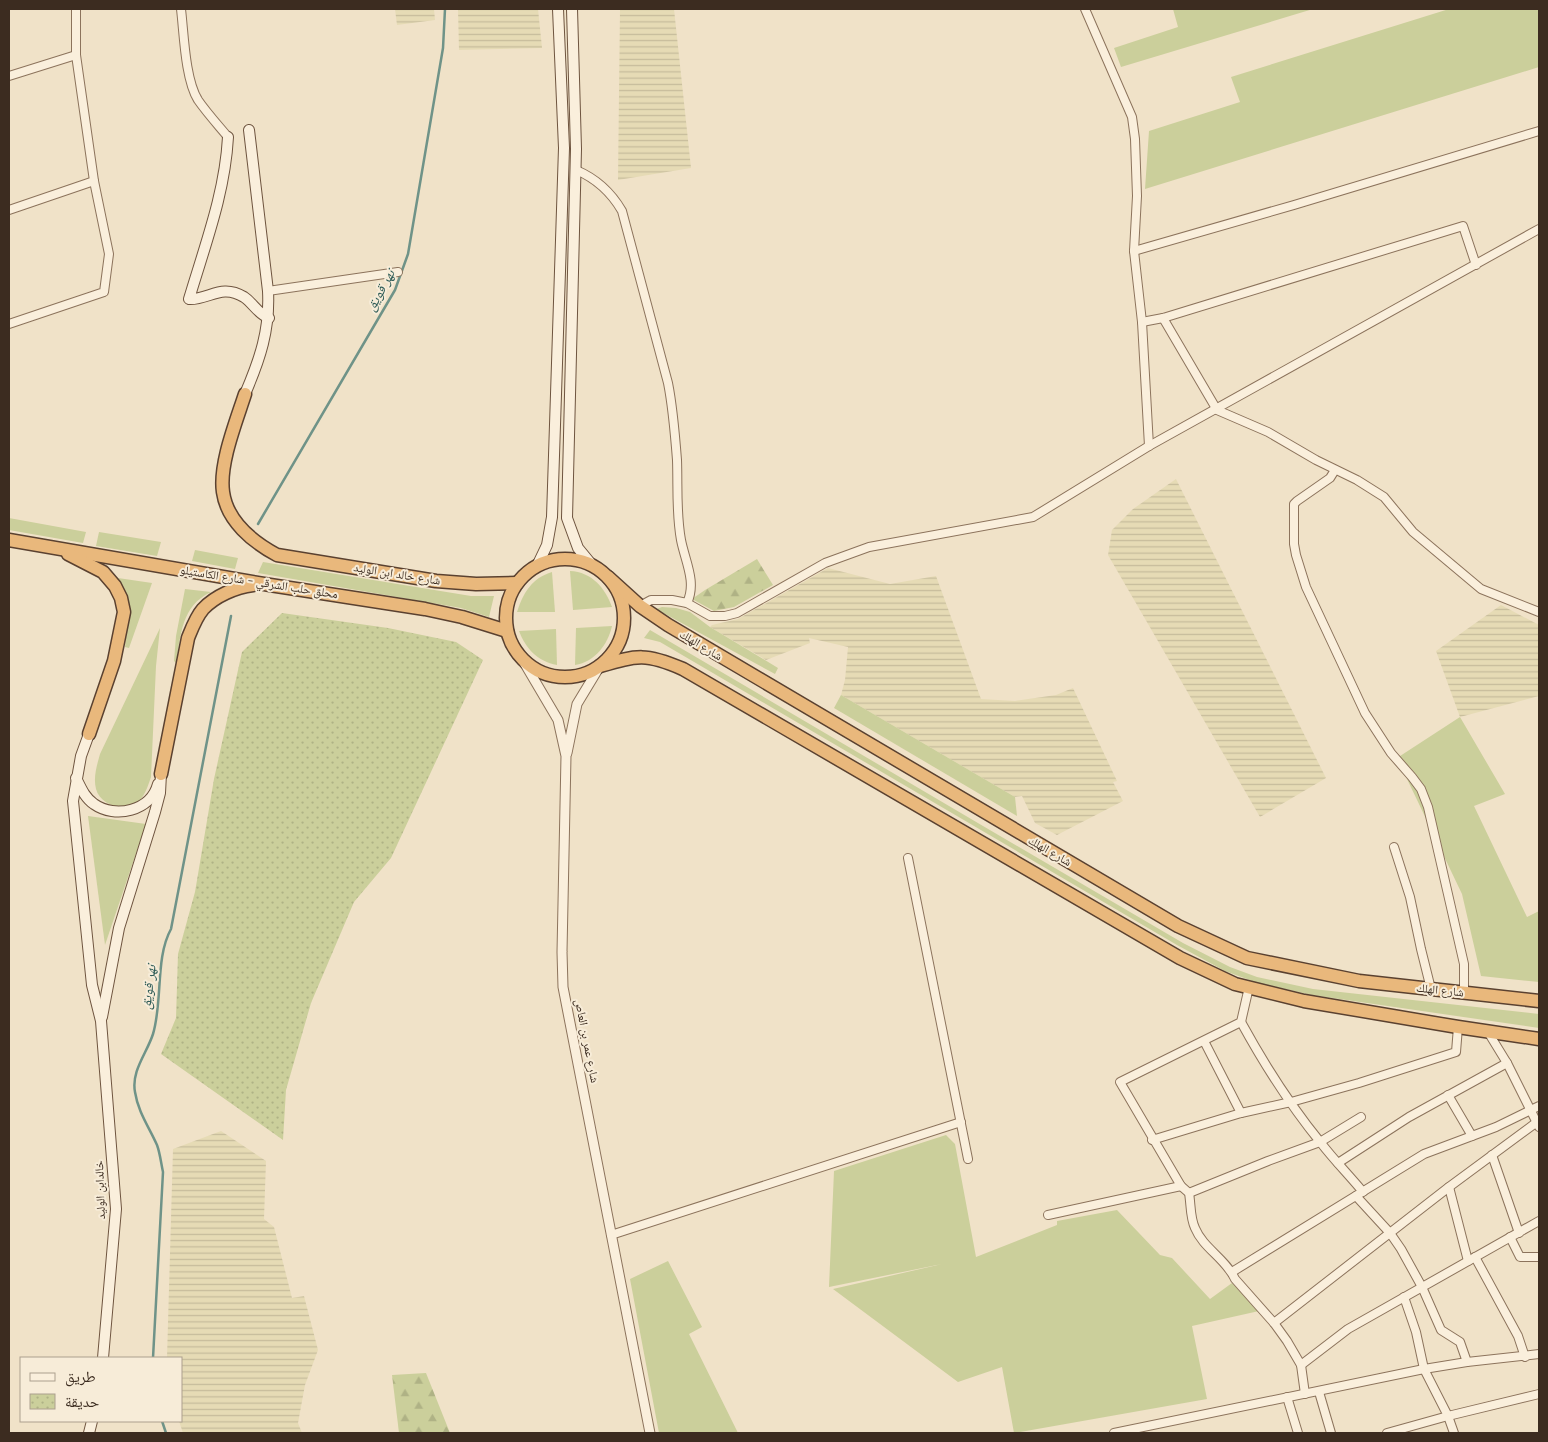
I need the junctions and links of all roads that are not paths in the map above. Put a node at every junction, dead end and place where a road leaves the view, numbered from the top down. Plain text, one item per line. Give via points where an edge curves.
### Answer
1 (76, 9) edge
2 (182, 9) edge
3 (558, 9) edge
4 (572, 9) edge
5 (1086, 9) edge
6 (76, 55) junction
7 (9, 76) edge
8 (249, 130) dead end
9 (1539, 131) edge
10 (228, 137) joint
11 (576, 170) junction
12 (94, 181) junction
13 (9, 208) edge
14 (1539, 230) edge
15 (1134, 251) junction
16 (1476, 265) junction
17 (398, 272) dead end
18 (268, 291) junction
19 (269, 318) junction
20 (1163, 318) junction
21 (1142, 322) junction
22 (9, 324) edge
23 (245, 394) joint
24 (1217, 410) junction
25 (1149, 446) junction
26 (1335, 470) junction
27 (9, 540) edge
28 (57, 548) junction
29 (592, 565) junction
30 (537, 566) junction
31 (608, 578) junction
32 (517, 583) junction
33 (270, 585) junction
34 (687, 603) junction
35 (640, 606) junction
36 (1539, 612) edge
37 (507, 631) junction
38 (522, 659) junction
39 (600, 666) junction
40 (89, 734) joint
41 (566, 756) junction
42 (161, 774) junction
43 (76, 777) junction
44 (1394, 847) dead end
45 (908, 858) dead end
46 (1249, 987) junction
47 (1431, 989) junction
48 (1464, 992) junction
49 (1539, 1001) edge
50 (101, 1021) junction
51 (1241, 1022) junction
52 (1458, 1027) junction
53 (1488, 1032) junction
54 (1539, 1039) edge
55 (1204, 1040) junction
56 (1507, 1063) junction
57 (1448, 1095) junction
58 (1290, 1102) junction
59 (1539, 1106) edge
60 (1530, 1110) junction
61 (1241, 1113) junction
62 (1361, 1118) dead end
63 (961, 1122) junction
64 (1538, 1124) edge
65 (1472, 1136) junction
66 (1152, 1140) junction
67 (1320, 1142) junction
68 (1492, 1155) junction
69 (968, 1159) dead end
70 (1338, 1163) junction
71 (1181, 1186) junction
72 (1449, 1187) junction
73 (1189, 1193) junction
74 (1360, 1194) junction
75 (1048, 1214) dead end
76 (1539, 1221) edge
77 (1519, 1233) junction
78 (1390, 1234) junction
79 (611, 1235) junction
80 (1510, 1237) junction
81 (1539, 1257) edge
82 (1472, 1259) junction
83 (1232, 1272) junction
84 (1422, 1287) junction
85 (1404, 1297) junction
86 (1274, 1323) junction
87 (1539, 1354) edge
88 (1525, 1356) junction
89 (103, 1357) edge
90 (1467, 1362) junction
91 (1301, 1365) junction
92 (1424, 1369) junction
93 (1319, 1392) junction
94 (1304, 1394) junction
95 (1539, 1394) edge
96 (1287, 1397) junction
97 (1448, 1416) junction
98 (650, 1433) edge
99 (1114, 1433) edge
100 (1298, 1433) edge
101 (1331, 1433) edge
102 (1391, 1433) edge
103 (1454, 1433) edge

1 - 6 street
2 - 10 street via 191,82 198,99
3 - 30 main road via 564,148 552,517 547,545
4 - 11 main road
5 - 15 street via 1132,117 1137,162
6 - 7 street
6 - 12 street
8 - 18 main road
9 - 15 street
10 - 19 main road via 220,197 189,299 220,291 231,292 245,298
11 - 29 main road via 568,518 578,548
11 - 34 street via 607,191 622,211 667,378 677,460 678,516 692,582
12 - 13 street
12 - 22 street via 109,254 104,292
14 - 16 street
15 - 21 street
16 - 20 street via 1463,226
16 - 24 street
17 - 18 street
18 - 19 main road
19 - 23 main road via 259,361
20 - 21 street
20 - 24 street
21 - 25 street
23 - 32 highway, شارع خالد ابن الوليد via 226,454 223,492 240,528 256,543 277,555 436,581
24 - 25 street
24 - 26 street via 1268,432
25 - 34 street via 1033,517 870,547 825,563 737,613 725,616 710,616
26 - 36 street via 1358,480 1384,498 1413,532 1481,589
26 - 48 street via 1330,478 1294,504 1296,555 1306,587 1365,714 1421,789 1428,807 1464,964
27 - 28 highway, محلق حلب الشرقي - شارع الكاستيلو
28 - 33 highway, محلق حلب الشرقي - شارع الكاستيلو
28 - 40 highway via 103,572 115,586 124,612 114,662
29 - 30 highway via 564,559
29 - 31 highway
30 - 32 highway
31 - 35 highway, شارع الهلك
31 - 39 highway via 619,594 624,613 623,627 614,652
32 - 37 highway via 508,602
33 - 37 highway, محلق حلب الشرقي - شارع الكاستيلو via 425,609
33 - 42 highway via 237,588 213,601 195,622 188,638
34 - 35 street via 651,600
35 - 47 highway, شارع الهلك via 1178,926 1247,958 1359,982
37 - 38 highway
38 - 39 highway via 551,676 585,674
38 - 41 street, شارع عمر بن العاص via 558,720
39 - 41 street via 577,704
39 - 46 highway via 643,656 683,669 1180,958 1235,984
40 - 43 main road
41 - 79 street, شارع عمر بن العاص via 563,987
42 - 43 main road via 157,788 148,800 136,809 121,812 106,810 92,803 82,792
42 - 50 main road via 155,812 119,928
43 - 50 main road via 74,824 92,985
44 - 47 street via 1410,896
45 - 63 street
46 - 51 street
46 - 52 highway via 1304,1001
47 - 48 highway, شارع الهلك
48 - 49 highway, شارع الهلك
50 - 89 main road, خالدابن الوليد via 116,1209
51 - 55 street
51 - 58 street
52 - 53 highway
52 - 58 street via 1456,1052 1359,1084
53 - 54 highway
53 - 56 street
55 - 61 street
55 - 66 street via 1120,1082
56 - 57 street
56 - 60 street
57 - 65 street
57 - 70 street
58 - 61 street
58 - 67 street
59 - 60 street
60 - 64 street
60 - 65 street
61 - 66 street
62 - 67 street
63 - 69 street
63 - 79 street
64 - 68 street
65 - 74 street via 1424,1154
66 - 71 street
67 - 70 street
67 - 73 street
68 - 72 street
68 - 77 street
70 - 74 street
71 - 73 street
71 - 75 street
72 - 78 street
72 - 82 street
73 - 83 street via 1194,1227 1204,1243
74 - 78 street
74 - 83 street
76 - 77 street
77 - 80 street
78 - 84 street
78 - 86 street
79 - 98 street, شارع عمر بن العاص
80 - 81 street via 1520,1256
80 - 82 street
82 - 84 street
82 - 88 street via 1518,1336
83 - 86 street
84 - 85 street
84 - 90 street via 1440,1330 1460,1342
85 - 91 street via 1348,1328
85 - 92 street
86 - 91 street
87 - 88 street
88 - 90 street
90 - 92 street
91 - 94 street
92 - 93 street
92 - 97 street
93 - 94 street
93 - 101 street
94 - 96 street
95 - 97 street
96 - 99 street
96 - 100 street
97 - 102 street
97 - 103 street

